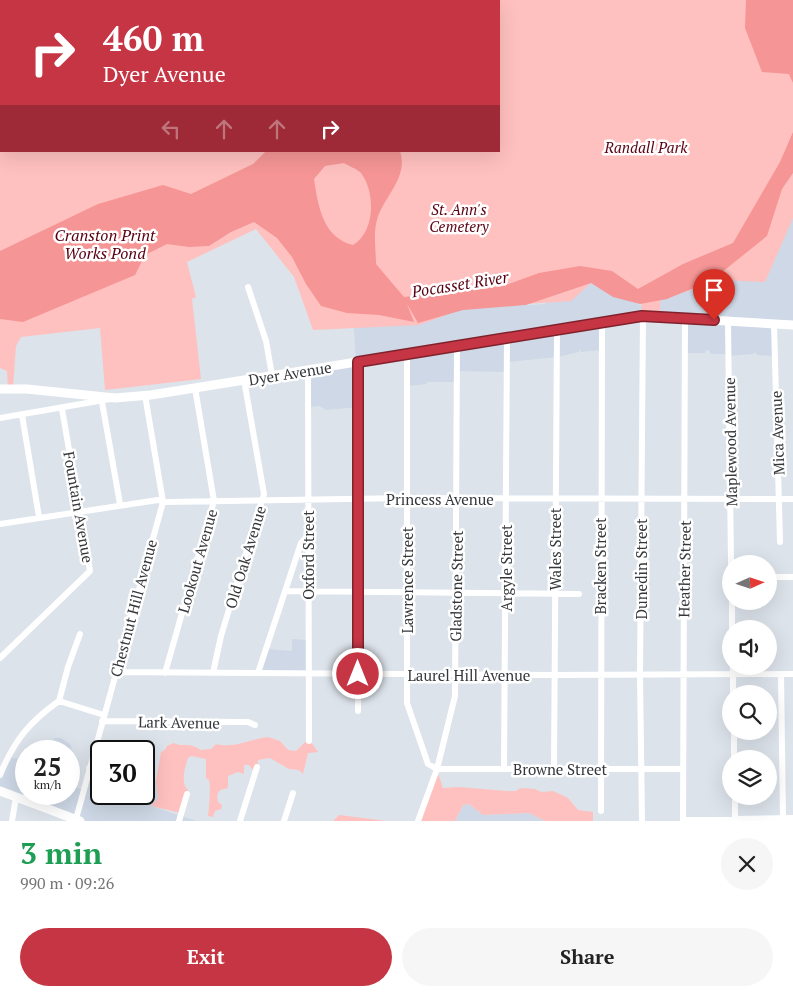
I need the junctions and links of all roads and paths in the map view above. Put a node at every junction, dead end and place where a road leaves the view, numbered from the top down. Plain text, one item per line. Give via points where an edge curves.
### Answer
1 (248, 287) dead end
2 (642, 316) junction
3 (685, 318) junction
4 (728, 321) junction
5 (602, 322) junction
6 (774, 325) junction
7 (793, 325) edge
8 (557, 329) junction
9 (507, 337) junction
10 (457, 346) junction
11 (407, 353) junction
12 (358, 362) junction
13 (308, 370) junction
14 (272, 375) junction
15 (244, 380) junction
16 (195, 388) junction
17 (0, 389) edge
18 (145, 395) junction
19 (115, 398) junction
20 (102, 402) junction
21 (62, 409) junction
22 (22, 415) junction
23 (0, 418) edge
24 (407, 498) junction
25 (308, 499) junction
26 (358, 499) junction
27 (458, 499) junction
28 (263, 500) junction
29 (506, 500) junction
30 (556, 500) junction
31 (601, 500) junction
32 (641, 500) junction
33 (685, 500) junction
34 (731, 500) junction
35 (779, 500) junction
36 (793, 500) edge
37 (214, 501) junction
38 (162, 502) junction
39 (120, 504) junction
40 (80, 511) junction
41 (39, 517) junction
42 (0, 524) edge
43 (309, 534) junction
44 (780, 542) dead end
45 (731, 555) edge
46 (778, 577) edge
47 (793, 577) edge
48 (285, 591) junction
49 (308, 591) junction
50 (358, 591) junction
51 (406, 591) junction
52 (456, 592) junction
53 (506, 592) junction
54 (555, 594) junction
55 (579, 594) dead end
56 (80, 634) dead end
57 (0, 658) edge
58 (115, 672) junction
59 (165, 673) junction
60 (212, 673) junction
61 (258, 673) junction
62 (309, 674) junction
63 (358, 674) junction
64 (456, 674) junction
65 (722, 674) edge
66 (777, 674) edge
67 (781, 674) junction
68 (793, 674) edge
69 (406, 675) junction
70 (505, 675) junction
71 (554, 675) junction
72 (600, 675) junction
73 (640, 675) junction
74 (683, 675) junction
75 (59, 701) junction
76 (358, 711) dead end
77 (103, 718) junction
78 (255, 726) dead end
79 (97, 740) edge
80 (309, 741) dead end
81 (257, 767) dead end
82 (90, 768) edge
83 (437, 769) junction
84 (504, 769) junction
85 (554, 769) junction
86 (600, 769) junction
87 (642, 769) junction
88 (683, 769) junction
89 (0, 775) edge
90 (0, 791) edge
91 (293, 793) dead end
92 (187, 794) dead end
93 (15, 797) edge
94 (15, 803) edge
95 (38, 805) edge
96 (735, 805) edge
97 (601, 811) dead end
98 (783, 818) junction
99 (793, 818) edge
100 (78, 820) edge
101 (12, 821) edge
102 (179, 821) edge
103 (240, 821) edge
104 (284, 821) edge
105 (418, 821) edge
106 (642, 821) edge
107 (683, 821) edge
108 (735, 821) edge

1 - 14 street via 266,341
2 - 3 main road, Dyer Avenue
2 - 5 main road, Dyer Avenue
2 - 32 street, Dunedin Street
3 - 4 main road, Dyer Avenue
3 - 33 street, Heather Street
4 - 6 main road, Dyer Avenue
4 - 34 street, Maplewood Avenue
5 - 8 main road, Dyer Avenue
5 - 31 street, Bracken Street
6 - 7 main road, Dyer Avenue
6 - 35 street, Mica Avenue
8 - 9 main road, Dyer Avenue
8 - 30 street, Wales Street
9 - 10 main road, Dyer Avenue
9 - 29 street, Argyle Street
10 - 11 main road, Dyer Avenue
10 - 27 street, Gladstone Street
11 - 12 main road, Dyer Avenue
11 - 24 street, Lawrence Street
12 - 13 main road, Dyer Avenue
12 - 26 street
13 - 14 main road, Dyer Avenue
13 - 25 street, Oxford Street
14 - 15 main road, Dyer Avenue
15 - 16 main road, Dyer Avenue
15 - 28 street, Old Oak Avenue
16 - 18 main road, Dyer Avenue
16 - 37 street, Lookout Avenue
17 - 19 main road, Dyer Avenue
18 - 19 main road, Dyer Avenue
18 - 38 street, Chestnut Hill Avenue
19 - 20 street, Dyer Avenue
20 - 21 street, Dyer Avenue
20 - 39 street
21 - 22 street, Dyer Avenue
21 - 40 street, Fountain Avenue
22 - 23 street, Dyer Avenue
22 - 41 street
24 - 26 street, Princess Avenue
24 - 27 street, Princess Avenue
24 - 51 street, Lawrence Street
25 - 26 street, Princess Avenue
25 - 28 street, Princess Avenue
25 - 43 street, Oxford Street
26 - 50 street
27 - 29 street, Princess Avenue
27 - 52 street, Gladstone Street
28 - 37 street, Princess Avenue
28 - 60 street, Old Oak Avenue via 259,504
29 - 30 street, Princess Avenue
29 - 53 street, Argyle Street
30 - 31 street, Princess Avenue
30 - 54 street, Wales Street
31 - 32 street, Princess Avenue
31 - 72 street, Bracken Street
32 - 33 street, Princess Avenue
32 - 73 street, Dunedin Street
33 - 34 street, Princess Avenue
33 - 74 street, Heather Street
34 - 35 street, Princess Avenue
34 - 45 street, Maplewood Avenue
35 - 36 street, Princess Avenue
35 - 44 street, Mica Avenue
37 - 38 street, Princess Avenue
37 - 59 street, Lookout Avenue
38 - 39 street, Princess Avenue
38 - 58 street, Chestnut Hill Avenue
39 - 40 street, Princess Avenue
40 - 41 street, Princess Avenue
40 - 57 street, Fountain Avenue via 90,571
41 - 42 street, Princess Avenue
43 - 48 street via 301,543
43 - 49 street, Oxford Street
46 - 47 street
48 - 49 street
48 - 61 street
49 - 50 street
49 - 62 street, Oxford Street
50 - 51 street
50 - 63 street
51 - 52 street
51 - 69 street, Lawrence Street
52 - 53 street
52 - 64 street, Gladstone Street
53 - 54 street
53 - 70 street, Argyle Street
54 - 55 street
54 - 71 street, Wales Street
56 - 75 street
58 - 59 street, Laurel Hill Avenue
58 - 77 street, Chestnut Hill Avenue
59 - 60 street, Laurel Hill Avenue
60 - 61 street, Laurel Hill Avenue
61 - 62 street, Laurel Hill Avenue
62 - 63 street, Laurel Hill Avenue
62 - 80 street, Oxford Street
63 - 69 street, Laurel Hill Avenue
63 - 76 street
64 - 69 street, Laurel Hill Avenue
64 - 70 street, Laurel Hill Avenue
64 - 83 street, Gladstone Street via 452,717
65 - 74 street, Laurel Hill Avenue
66 - 67 street, Laurel Hill Avenue
67 - 68 street, Laurel Hill Avenue
67 - 98 street
69 - 83 street, Lawrence Street via 408,703 428,764
70 - 71 street, Laurel Hill Avenue
70 - 84 street, Argyle Street
71 - 72 street, Laurel Hill Avenue
71 - 85 street, Wales Street
72 - 73 street, Laurel Hill Avenue
72 - 86 street, Bracken Street
73 - 74 street, Laurel Hill Avenue
73 - 87 street, Dunedin Street
74 - 88 street, Heather Street
75 - 77 street, Lark Avenue
75 - 89 street via 20,736
77 - 78 street, Lark Avenue via 248,722
77 - 79 street, Chestnut Hill Avenue
81 - 103 street
82 - 100 street, Chestnut Hill Avenue
83 - 84 street, Browne Street
83 - 105 street, Gladstone Street
84 - 85 street, Browne Street
85 - 86 street, Browne Street
86 - 87 street, Browne Street
86 - 97 street, Bracken Street
87 - 88 street, Browne Street
87 - 106 street, Dunedin Street
88 - 107 street, Heather Street
90 - 93 main road
91 - 104 street
92 - 102 street
94 - 101 street
95 - 100 main road
96 - 108 street
98 - 99 street
98 - 108 street
107 - 108 street

